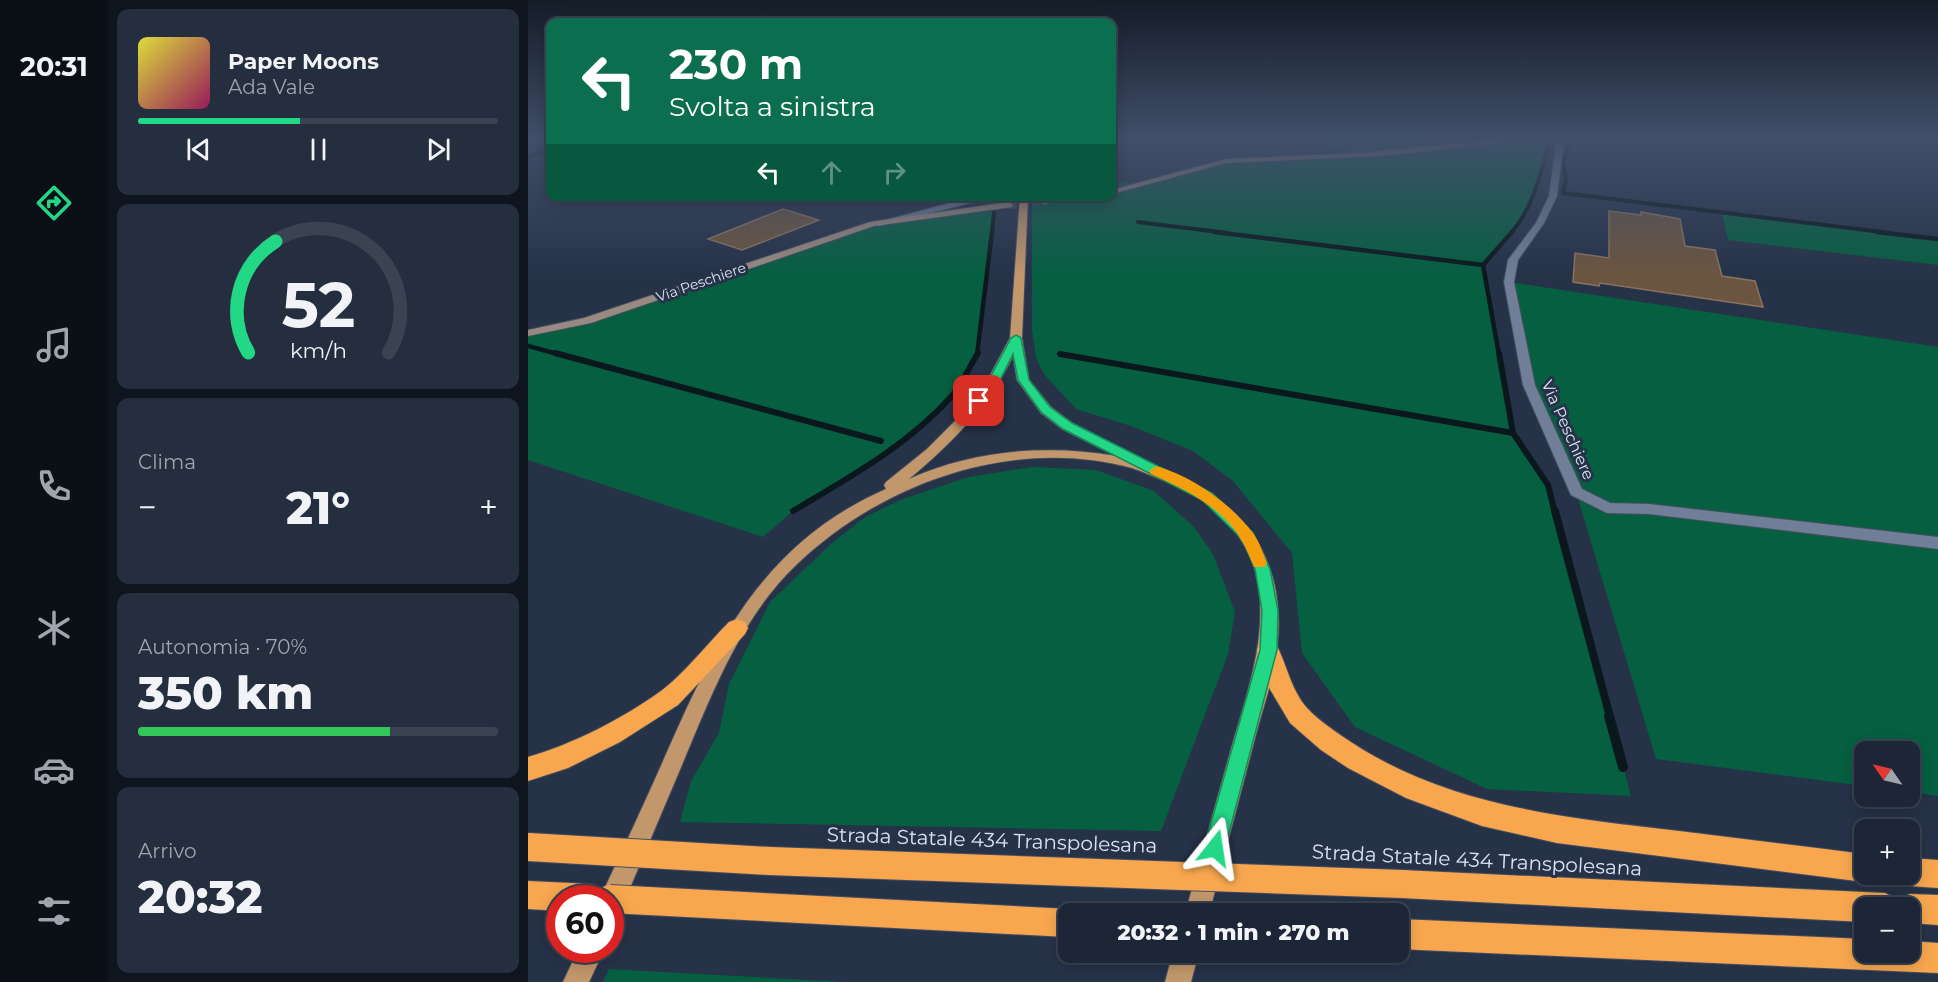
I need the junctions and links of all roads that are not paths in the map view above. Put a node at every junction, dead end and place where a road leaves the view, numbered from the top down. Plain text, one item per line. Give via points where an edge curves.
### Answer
1 (1146, 184) edge
2 (1555, 184) edge
3 (1116, 191) edge
4 (965, 201) edge
5 (1024, 201) edge
6 (1009, 205) tunnel mouth
7 (873, 224) junction
8 (528, 333) edge
9 (1016, 338) junction
10 (1148, 467) junction
11 (862, 506) junction
12 (1938, 543) edge
13 (737, 628) junction
14 (1268, 650) junction
15 (528, 769) edge
16 (528, 847) edge
17 (1854, 867) edge
18 (1920, 873) edge
19 (1938, 874) edge
20 (619, 885) edge
21 (528, 895) edge
22 (546, 896) edge
23 (624, 900) edge
24 (1200, 903) edge
25 (1854, 906) edge
26 (1920, 909) edge
27 (1938, 910) edge
28 (1058, 922) edge
29 (1409, 934) edge
30 (1938, 958) edge
31 (585, 963) edge
32 (1183, 963) edge
33 (576, 982) edge
34 (1178, 982) edge

1 - 3 street
2 - 12 street, Via Peschiere via 1540,223 1513,260 1509,282 1529,385 1576,492 1607,508 1649,508
4 - 7 street, Via Peschiere
5 - 9 main road
6 - 7 street, Via Peschiere
7 - 8 street, Via Peschiere via 587,321
9 - 10 main road via 1023,380 1046,410 1067,426
9 - 11 main road via 991,386 967,417 912,469
10 - 11 main road via 1067,454 1014,456 935,474
10 - 14 main road via 1207,496 1248,537 1263,569 1270,610
11 - 13 main road via 789,562
13 - 15 highway via 670,698 611,734 559,760
13 - 20 main road via 714,669
14 - 17 highway via 1280,686 1299,716 1357,760 1406,786 1482,813 1557,830
14 - 24 main road
16 - 25 highway, Strada Statale 434 Transpolesana, bridge via 770,861 1402,884
18 - 19 highway
21 - 22 highway
23 - 28 highway, bridge
26 - 27 highway
29 - 30 highway
31 - 33 main road
32 - 34 main road

